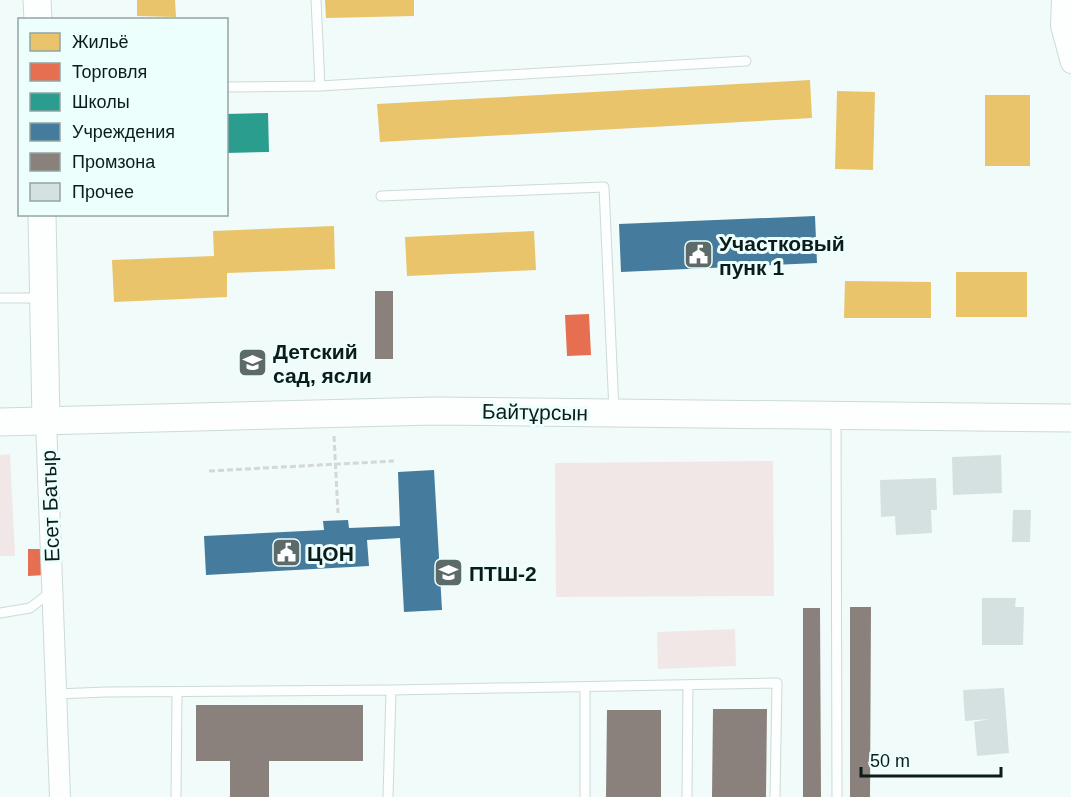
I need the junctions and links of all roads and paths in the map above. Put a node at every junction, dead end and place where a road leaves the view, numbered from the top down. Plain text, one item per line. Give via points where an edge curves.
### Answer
1 (37, 0) edge
2 (316, 0) edge
3 (1062, 0) edge
4 (38, 18) edge
5 (746, 61) dead end
6 (1071, 63) edge
7 (320, 86) junction
8 (228, 87) edge
9 (381, 196) dead end
10 (42, 216) edge
11 (0, 298) edge
12 (44, 298) junction
13 (614, 413) junction
14 (836, 415) junction
15 (1071, 418) edge
16 (46, 421) junction
17 (0, 422) edge
18 (333, 431) dead end
19 (394, 461) dead end
20 (335, 464) junction
21 (208, 471) dead end
22 (338, 513) dead end
23 (53, 591) junction
24 (0, 613) edge
25 (688, 685) junction
26 (585, 687) junction
27 (391, 690) junction
28 (177, 693) junction
29 (56, 694) junction
30 (60, 797) edge
31 (176, 797) edge
32 (388, 797) edge
33 (585, 797) edge
34 (687, 797) edge
35 (775, 797) edge
36 (837, 797) edge

1 - 4 street
2 - 7 lane
3 - 6 street via 1061,26
5 - 7 lane
7 - 8 lane
9 - 13 lane via 604,187
10 - 12 street, Есет Батыр
11 - 12 lane
12 - 16 street, Есет Батыр
13 - 14 street, Байтұрсын
13 - 16 street, Байтұрсын via 434,411
14 - 15 street, Байтұрсын
14 - 36 lane
16 - 17 street, Байтұрсын
16 - 23 street, Есет Батыр
18 - 20 path
19 - 20 path
20 - 21 path
20 - 22 path
23 - 24 lane via 30,608
23 - 29 street, Есет Батыр
25 - 26 lane
25 - 34 lane
25 - 35 lane via 777,684
26 - 27 lane
26 - 33 lane
27 - 28 lane
27 - 32 lane
28 - 29 lane
28 - 31 lane
29 - 30 street, Есет Батыр

